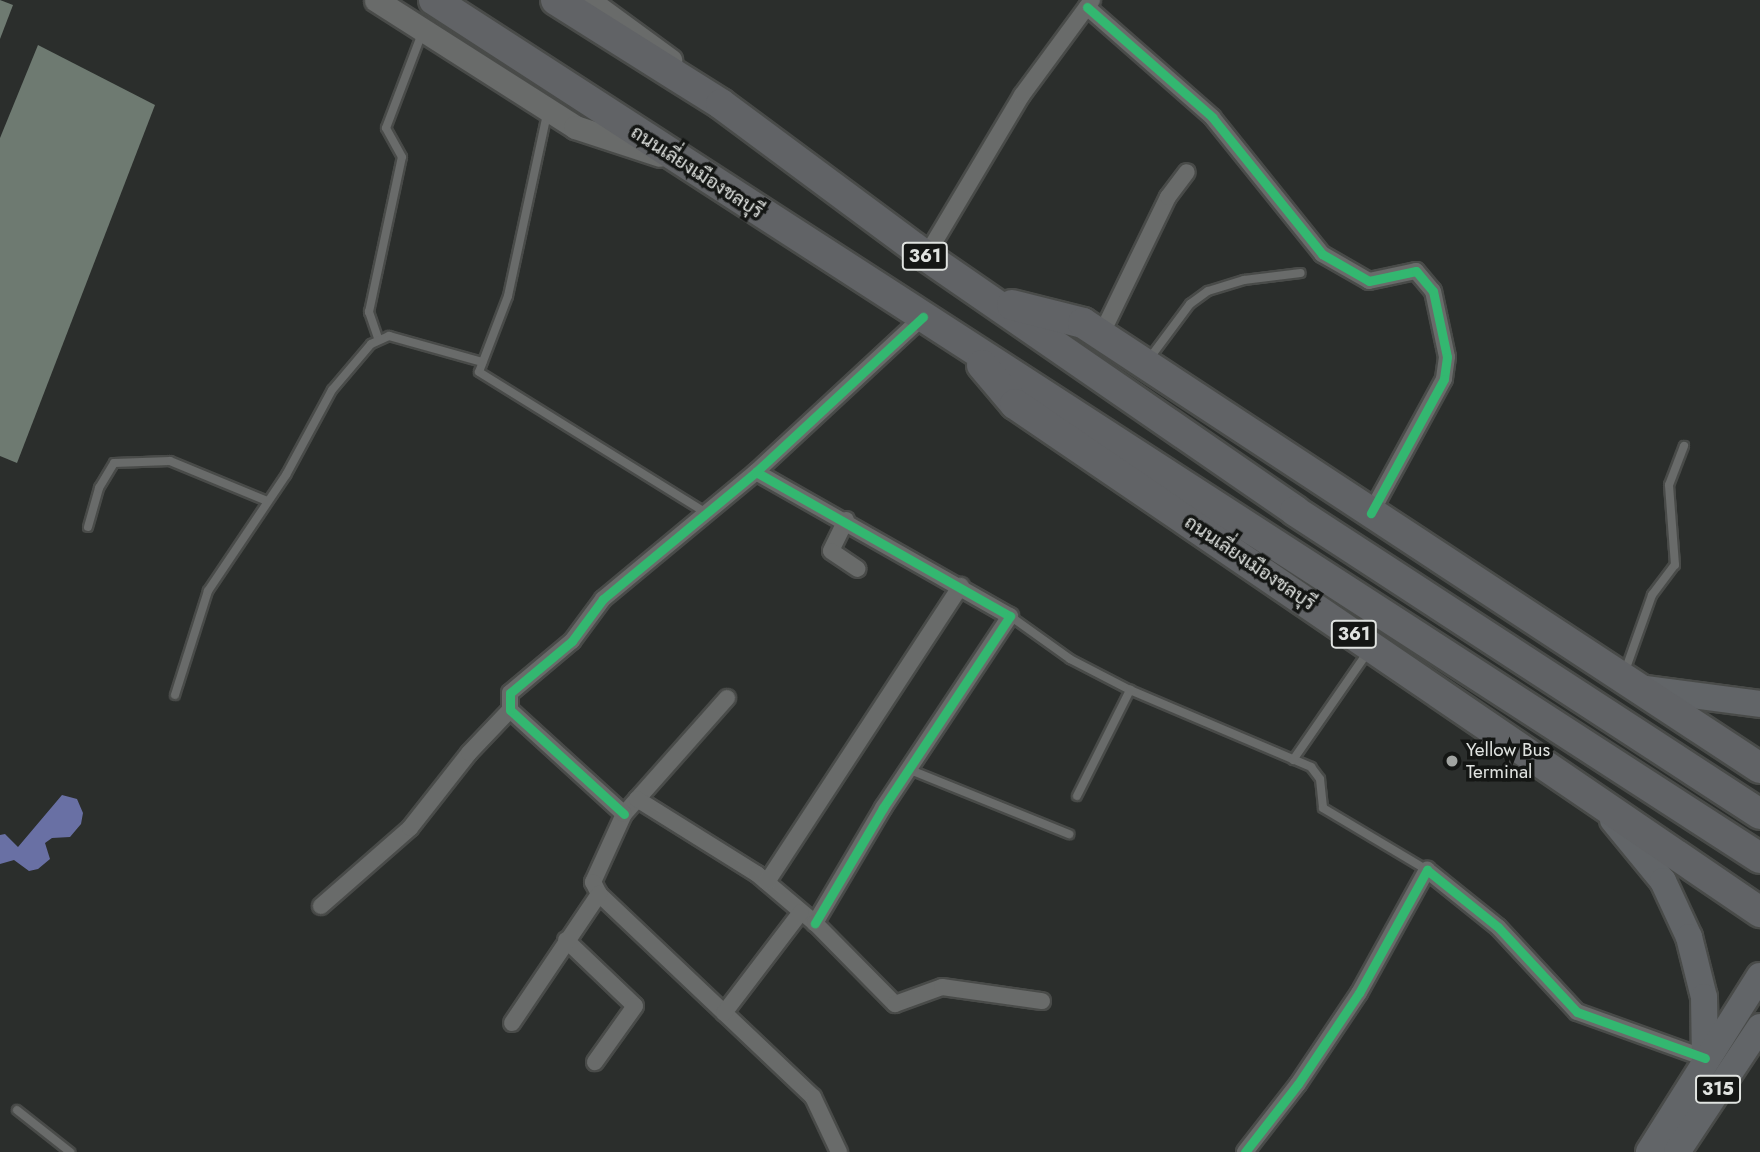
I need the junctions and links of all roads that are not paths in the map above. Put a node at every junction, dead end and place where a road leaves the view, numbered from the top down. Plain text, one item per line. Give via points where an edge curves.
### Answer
1 (376, 0) edge
2 (434, 0) edge
3 (555, 0) edge
4 (588, 0) edge
5 (1090, 3) edge
6 (423, 30) junction
7 (721, 104) junction
8 (548, 111) junction
9 (680, 162) junction
10 (1187, 172) dead end
11 (926, 256) junction
12 (1301, 273) dead end
13 (995, 301) junction
14 (923, 317) junction
15 (1101, 335) junction
16 (378, 338) junction
17 (961, 341) junction
18 (482, 362) junction
19 (1145, 364) junction
20 (1684, 446) dead end
21 (756, 472) junction
22 (267, 501) junction
23 (706, 513) junction
24 (1371, 513) junction
25 (846, 520) junction
26 (88, 527) dead end
27 (858, 569) dead end
28 (961, 586) junction
29 (1010, 616) junction
30 (1371, 646) junction
31 (1631, 682) junction
32 (1130, 690) junction
33 (175, 695) dead end
34 (727, 698) dead end
35 (1760, 704) edge
36 (510, 710) junction
37 (1293, 760) junction
38 (1760, 768) edge
39 (908, 769) junction
40 (1581, 791) junction
41 (1077, 796) dead end
42 (637, 799) junction
43 (624, 814) junction
44 (1760, 814) edge
45 (1069, 834) dead end
46 (1760, 858) edge
47 (1426, 870) junction
48 (1760, 878) edge
49 (767, 882) junction
50 (1724, 889) junction
51 (599, 894) junction
52 (321, 906) dead end
53 (801, 912) junction
54 (1760, 912) edge
55 (815, 923) junction
56 (566, 940) junction
57 (1760, 976) edge
58 (1042, 1001) dead end
59 (724, 1013) junction
60 (512, 1023) dead end
61 (1760, 1027) edge
62 (1706, 1058) junction
63 (1760, 1060) edge
64 (595, 1062) dead end
65 (1730, 1071) junction
66 (17, 1110) dead end
67 (70, 1152) edge
68 (839, 1152) edge
69 (1245, 1152) edge
70 (1649, 1152) edge
71 (1677, 1152) edge

1 - 6 main road, 361
2 - 9 highway, ถนนเลี่ยงเมืองชลบุรี / 361
3 - 7 highway, 361
4 - 7 main road, 361 via 639,33
5 - 11 street via 1023,95
5 - 24 street via 1212,117 1322,254 1369,281 1416,271 1433,290 1447,357 1444,379
6 - 8 main road, 361
6 - 16 lane via 386,128 402,157 369,312
7 - 11 highway, 361
8 - 9 main road, 361 via 575,127
8 - 18 lane via 508,296
9 - 14 highway, ถนนเลี่ยงเมืองชลบุรี / 361
10 - 15 street via 1168,197
11 - 13 highway, 361
12 - 19 lane via 1244,279 1208,291 1190,303
13 - 15 highway, 361 via 1083,323
13 - 44 highway, 361 via 1295,511
14 - 17 highway, ถนนเลี่ยงเมืองชลบุรี / 361
14 - 21 street
15 - 19 highway, 361
16 - 18 lane via 409,341
16 - 22 lane via 332,390
17 - 30 highway, ถนนเลี่ยงเมืองชลบุรี / 361 via 1015,404
17 - 46 highway, ถนนเลี่ยงเมืองชลบุรี / 361
18 - 23 lane via 479,372
19 - 24 highway, 361
20 - 31 lane via 1669,485 1675,565 1652,595
21 - 23 street
21 - 25 street
22 - 26 lane via 170,461 114,463 99,488
22 - 33 lane via 208,591
23 - 36 street via 603,599 572,641 510,693
24 - 31 highway, 361
25 - 27 street via 831,551
25 - 28 street
28 - 29 street
28 - 49 street
29 - 32 lane via 1070,659
29 - 39 street
30 - 37 lane
30 - 40 highway, ถนนเลี่ยงเมืองชลบุรี / 361
31 - 35 main road
31 - 38 highway, 361
32 - 37 lane
32 - 41 lane
34 - 42 street
36 - 43 street
36 - 52 street via 410,828
37 - 47 lane via 1311,767 1320,779 1324,808
39 - 45 lane
39 - 55 street
40 - 50 highway, ถนนเลี่ยงเมืองชลบุรี / 361
40 - 62 main road via 1627,832 1663,881 1689,937 1704,997
42 - 43 street
42 - 49 street
43 - 51 street via 593,882
47 - 62 street via 1498,927 1548,987 1577,1012
47 - 69 street via 1359,993
48 - 50 highway
49 - 53 street
50 - 54 highway, ถนนเลี่ยงเมืองชลบุรี / 361
51 - 56 street
51 - 59 street
53 - 55 street
53 - 59 street
55 - 58 street via 895,1004 942,987
56 - 60 street
56 - 64 street via 635,1006
57 - 62 main road, 315
59 - 68 street via 813,1097
61 - 65 main road, 315
62 - 70 main road, 315
63 - 65 main road
65 - 71 main road, 315
66 - 67 lane

